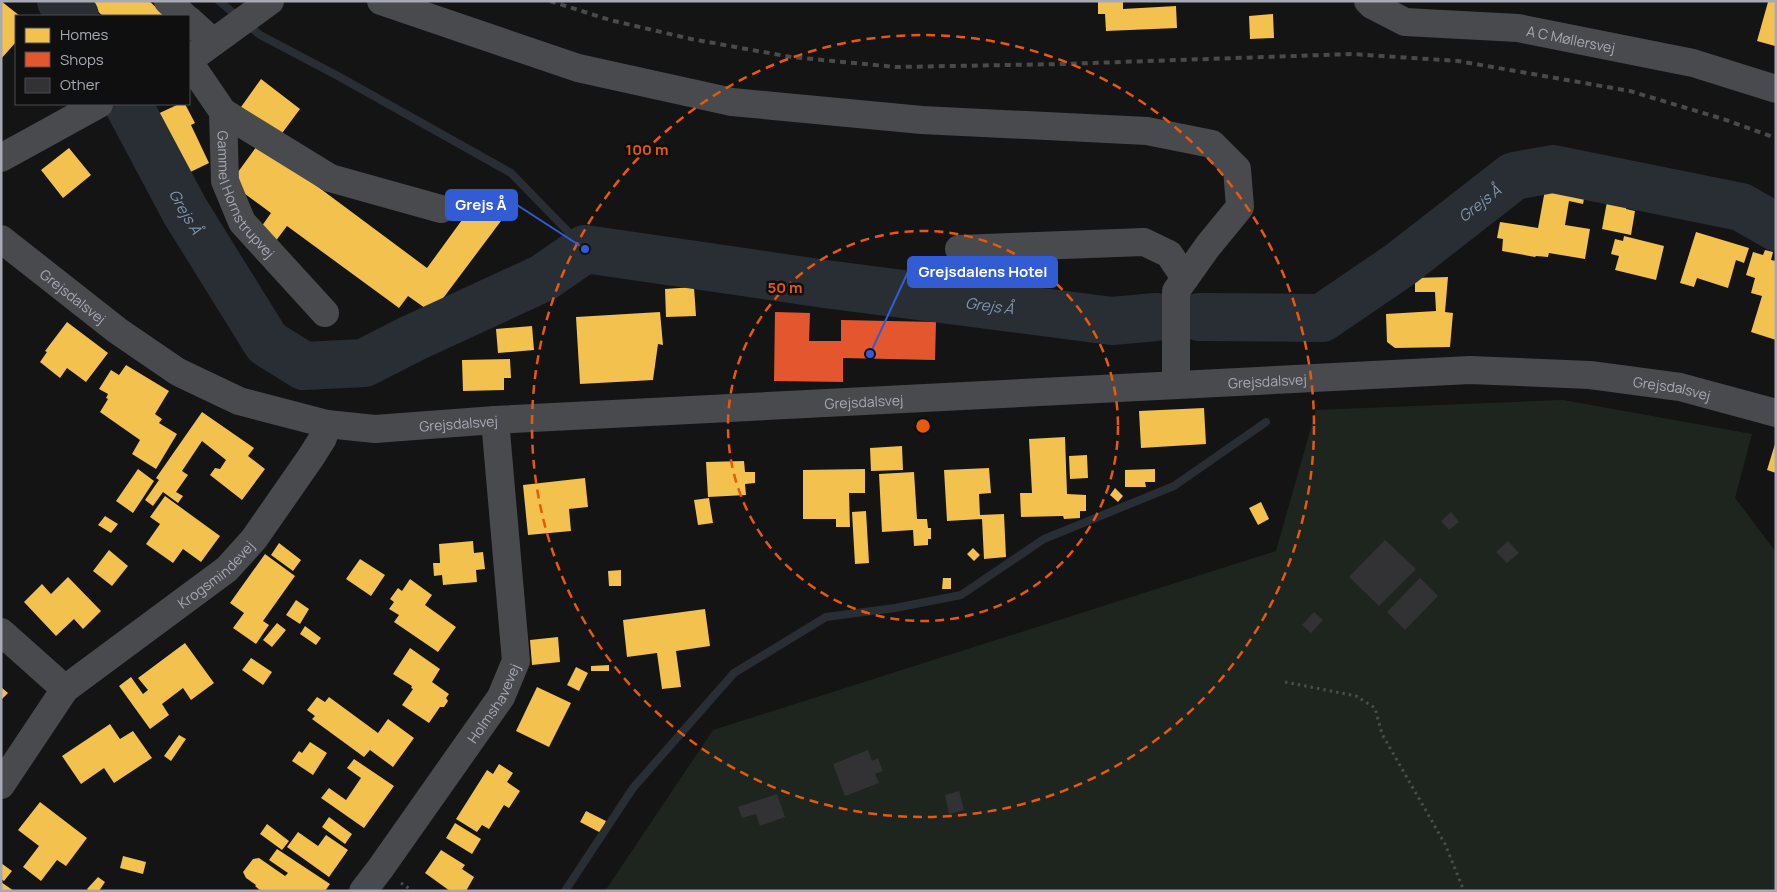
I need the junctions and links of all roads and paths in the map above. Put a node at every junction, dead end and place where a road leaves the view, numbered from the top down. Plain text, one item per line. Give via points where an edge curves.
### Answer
1 (168, 1) edge
2 (381, 1) edge
3 (1368, 1) edge
4 (265, 5) edge
5 (183, 15) edge
6 (190, 21) edge
7 (215, 41) junction
8 (190, 60) edge
9 (190, 62) edge
10 (1776, 88) edge
11 (97, 105) edge
12 (223, 112) junction
13 (1, 158) edge
14 (441, 209) dead end
15 (1, 239) edge
16 (959, 249) dead end
17 (1185, 278) junction
18 (325, 313) dead end
19 (1176, 385) junction
20 (1776, 413) edge
21 (495, 420) junction
22 (327, 424) junction
23 (1, 632) edge
24 (1285, 682) dead end
25 (66, 689) junction
26 (1, 785) edge
27 (363, 891) edge
28 (1464, 891) edge

1 - 5 street
2 - 17 street via 578,68 732,102 922,120 1147,131 1212,144 1237,169 1240,207
3 - 10 street, A C Møllersvej via 1405,22 1518,28 1693,63
4 - 7 street, Gammel Hornstrupvej
6 - 7 street
7 - 8 street, Gammel Hornstrupvej
9 - 12 street, Gammel Hornstrupvej
11 - 13 street
12 - 14 street via 330,178
12 - 18 street, Gammel Hornstrupvej via 225,181 242,222
15 - 22 street, Grejsdalsvej via 118,331 178,372 239,401
16 - 17 street via 1144,242 1168,254
17 - 19 street via 1176,291
19 - 20 street, Grejsdalsvej via 1470,370 1590,375 1680,387
19 - 21 street, Grejsdalsvej
21 - 22 street, Grejsdalsvej via 375,429
21 - 27 street, Holmshavevej via 516,661 501,697
22 - 25 street, Krogsmindevej via 323,438 311,457 254,539 227,569
23 - 25 street
24 - 28 path via 1356,696 1375,708 1382,734 1445,844
25 - 26 street, Krogsmindevej

